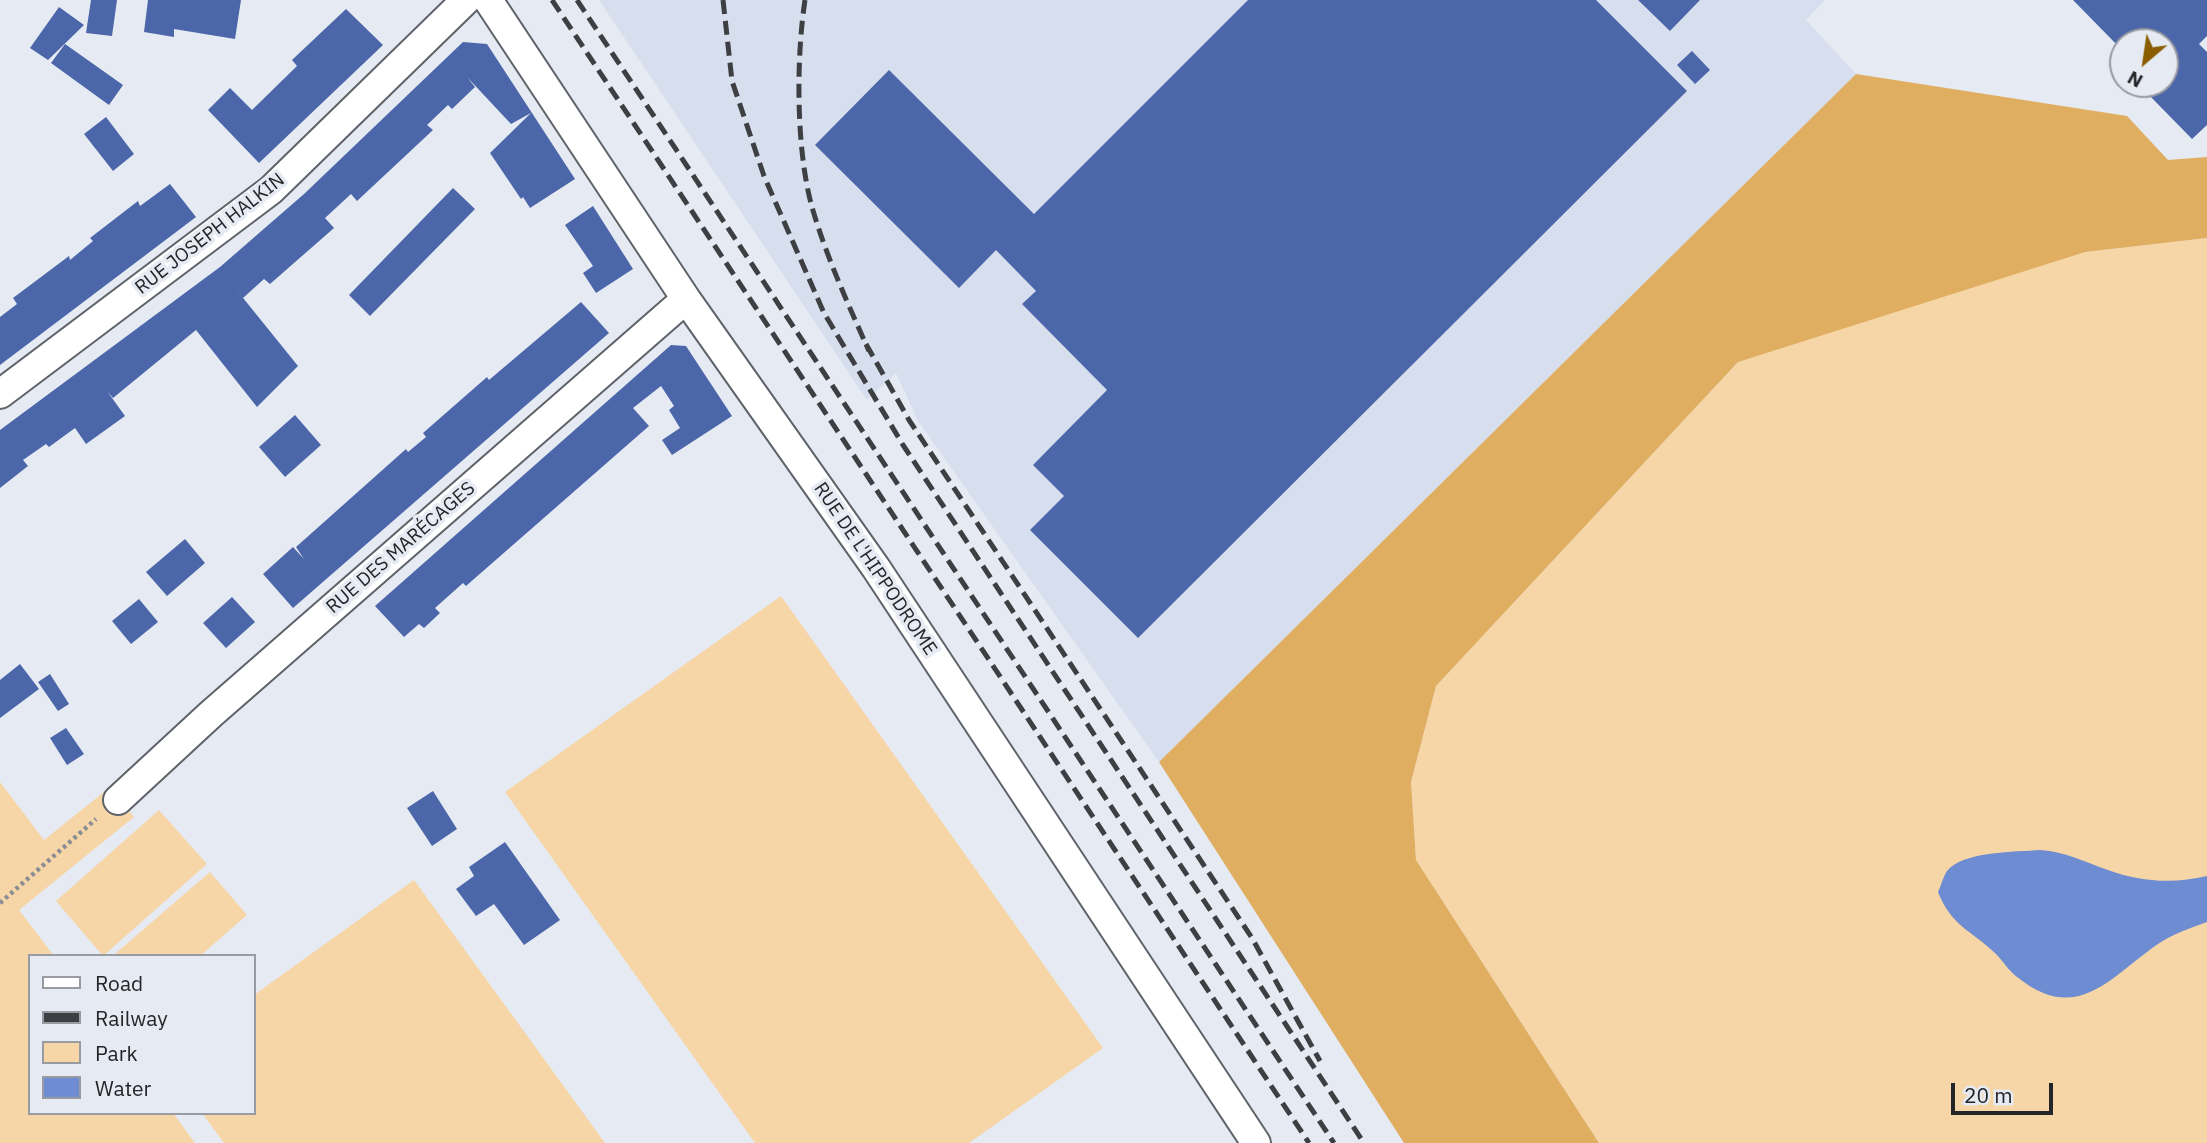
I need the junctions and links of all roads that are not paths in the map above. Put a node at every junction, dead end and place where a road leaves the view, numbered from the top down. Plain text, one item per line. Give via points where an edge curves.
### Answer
1 (466, 0) edge
2 (488, 0) edge
3 (686, 299) junction
4 (0, 394) edge
5 (118, 800) road end
6 (1256, 1143) edge

1 - 4 street, RUE JOSEPH HALKIN via 271,190
2 - 3 street, RUE DE L'HIPPODROME
3 - 5 street, RUE DES MARÉCAGES
3 - 6 street, RUE DE L'HIPPODROME via 876,568

